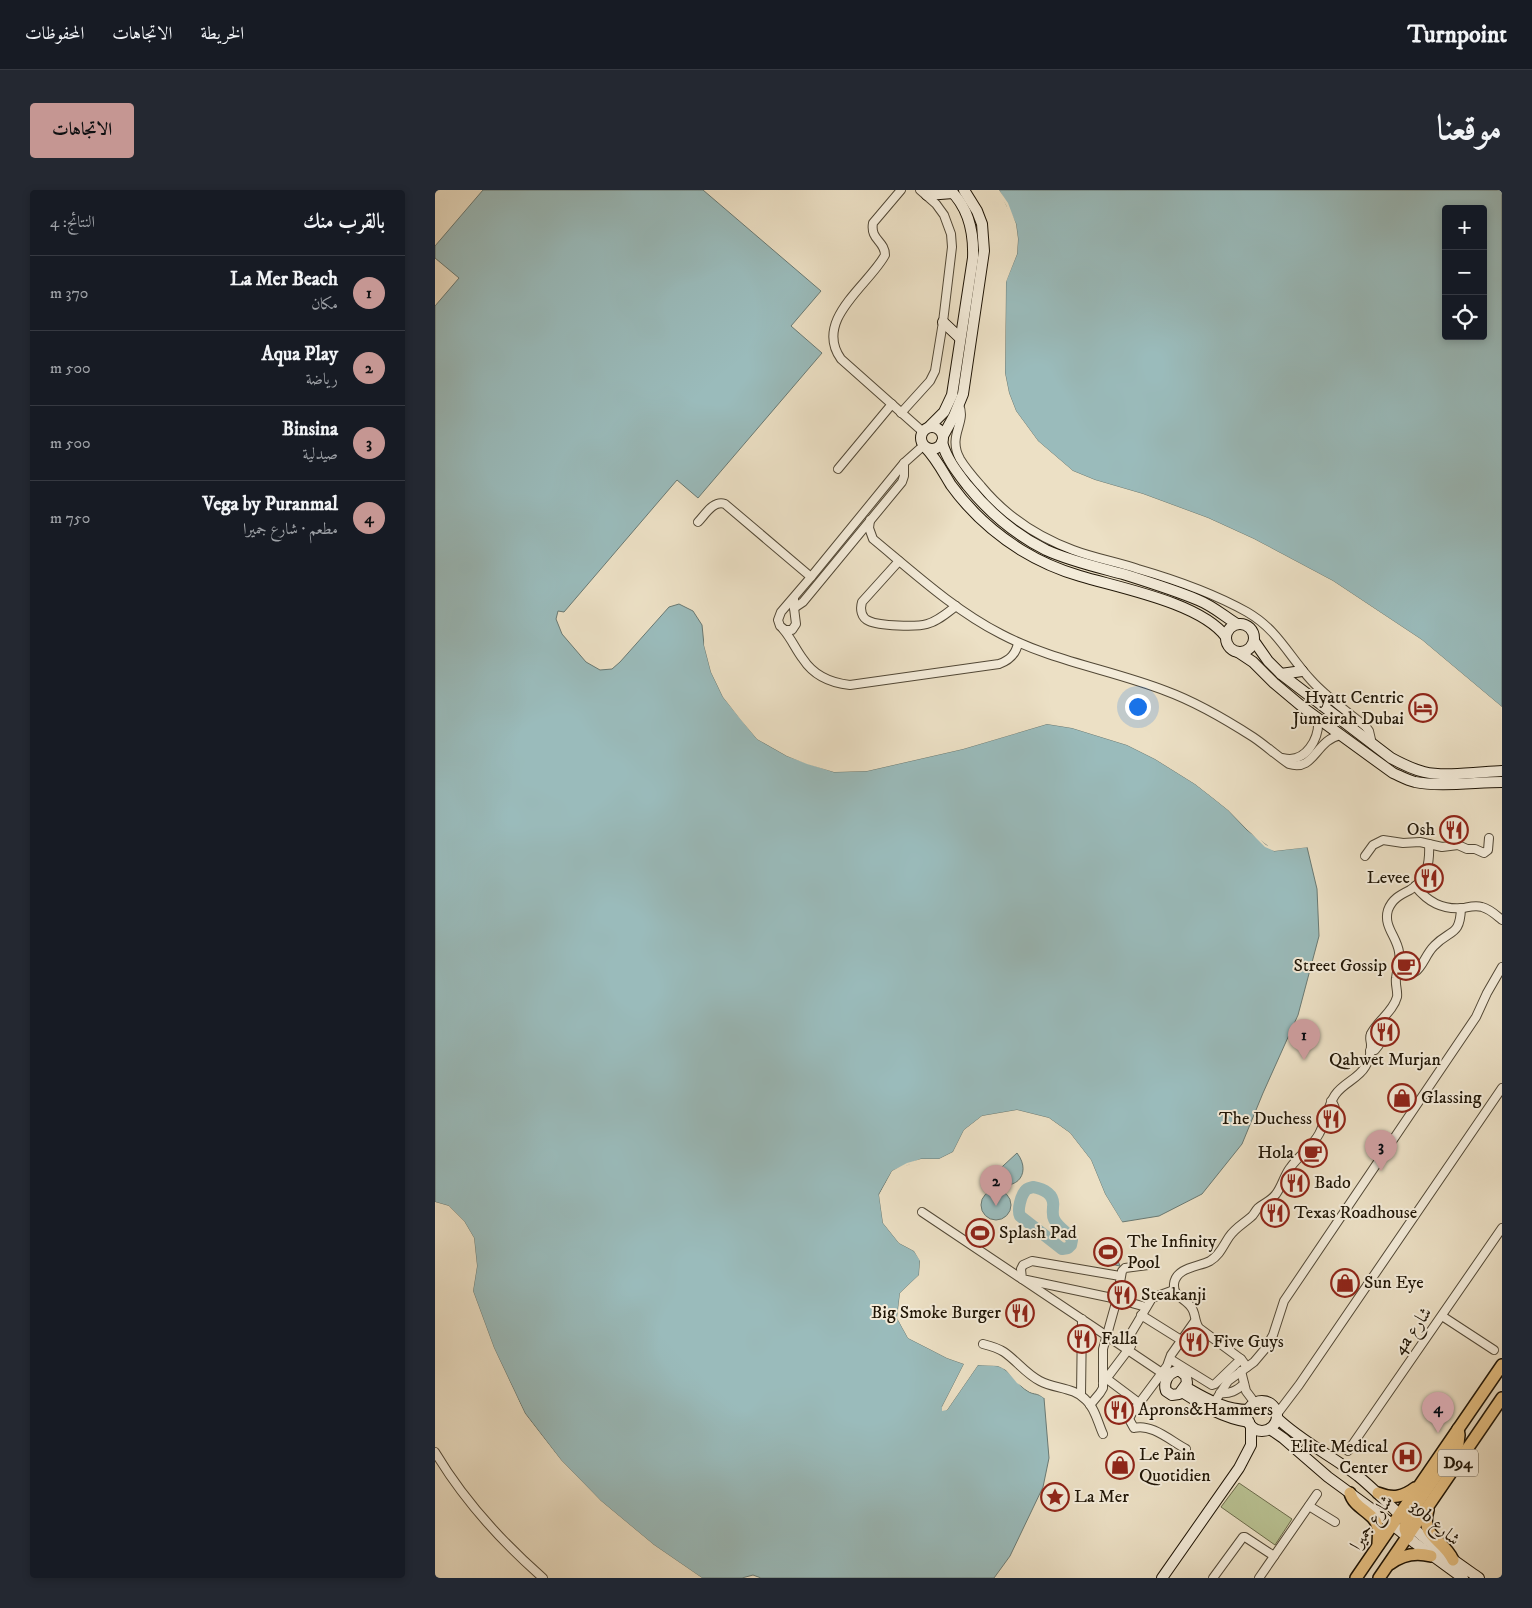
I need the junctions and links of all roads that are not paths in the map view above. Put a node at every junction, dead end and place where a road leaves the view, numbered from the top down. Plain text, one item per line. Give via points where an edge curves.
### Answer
1 (901, 190) edge
2 (964, 190) edge
3 (952, 191) edge
4 (924, 193) edge
5 (943, 322) junction
6 (961, 338) junction
7 (892, 404) junction
8 (959, 405) junction
9 (901, 413) junction
10 (926, 429) junction
11 (943, 439) junction
12 (924, 446) junction
13 (904, 463) junction
14 (838, 469) dead end
15 (870, 520) junction
16 (698, 522) dead end
17 (873, 539) junction
18 (854, 540) junction
19 (899, 561) junction
20 (1138, 569) junction
21 (1124, 574) junction
22 (811, 577) junction
23 (794, 598) junction
24 (957, 606) junction
25 (794, 608) junction
26 (1237, 624) junction
27 (796, 626) junction
28 (782, 629) junction
29 (1226, 638) junction
30 (1254, 641) junction
31 (1018, 643) junction
32 (795, 646) junction
33 (1238, 652) junction
34 (1302, 671) junction
35 (1281, 674) junction
36 (1317, 718) junction
37 (1341, 735) junction
38 (1372, 744) junction
39 (1280, 757) junction
40 (1502, 771) edge
41 (1502, 782) edge
42 (1489, 838) dead end
43 (1429, 844) junction
44 (1365, 856) dead end
45 (1415, 886) junction
46 (1461, 908) junction
47 (1502, 920) edge
48 (1502, 967) edge
49 (1397, 972) junction
50 (1502, 1088) edge
51 (923, 1212) dead end
52 (1502, 1228) edge
53 (1148, 1265) dead end
54 (1120, 1276) junction
55 (1022, 1279) junction
56 (1175, 1290) junction
57 (1117, 1299) junction
58 (1147, 1307) junction
59 (1141, 1316) junction
60 (1442, 1316) junction
61 (1082, 1319) junction
62 (1195, 1321) junction
63 (1107, 1336) junction
64 (1181, 1340) junction
65 (983, 1344) dead end
66 (1128, 1350) junction
67 (1170, 1359) junction
68 (1241, 1359) junction
69 (1498, 1359) edge
70 (1244, 1369) junction
71 (1165, 1375) junction
72 (1105, 1381) junction
73 (1244, 1384) junction
74 (1184, 1389) junction
75 (1219, 1393) junction
76 (1081, 1395) junction
77 (1502, 1398) edge
78 (1139, 1403) junction
79 (1214, 1403) junction
80 (1090, 1405) junction
81 (1252, 1407) junction
82 (1277, 1416) junction
83 (1250, 1424) junction
84 (1267, 1430) junction
85 (1458, 1430) junction
86 (1103, 1434) dead end
87 (1185, 1450) dead end
88 (1249, 1451) junction
89 (1347, 1451) dead end
90 (435, 1452) edge
91 (1419, 1486) junction
92 (1317, 1494) dead end
93 (1350, 1494) junction
94 (1378, 1494) junction
95 (1309, 1506) junction
96 (1429, 1506) junction
97 (1335, 1522) dead end
98 (1392, 1524) junction
99 (1406, 1526) junction
100 (1378, 1546) junction
101 (1274, 1556) junction
102 (1431, 1556) junction
103 (1453, 1560) junction
104 (1382, 1573) edge
105 (543, 1578) edge
106 (1162, 1578) edge
107 (1213, 1578) edge
108 (1259, 1578) edge
109 (1356, 1578) edge
110 (1371, 1578) edge
111 (1463, 1578) edge
112 (1479, 1578) edge

1 - 7 street via 872,227 873,235 884,248 884,258 845,306 834,338 835,349 841,359
2 - 8 street via 977,211 984,251 966,380
3 - 4 street
3 - 6 street via 965,210 974,242
4 - 5 street via 943,215 952,240
5 - 6 street
5 - 9 street via 937,365 931,382
6 - 10 street via 952,395 944,412
7 - 9 street
7 - 14 street
8 - 11 street
8 - 20 street via 961,416 955,439 958,455 998,504 1026,527 1061,546
9 - 10 street
10 - 11 street via 939,429
10 - 12 street via 920,440
11 - 12 street via 935,449
11 - 21 street via 946,453 963,480 1005,523 1056,554
12 - 13 street
12 - 29 street via 969,506 1011,543 1061,570 1152,596 1192,612 1215,625
13 - 15 street via 902,482
13 - 22 street
15 - 17 street
15 - 18 street
16 - 22 street via 716,504 725,504
17 - 18 street
17 - 19 street
18 - 25 street via 803,602
19 - 24 street
19 - 24 street via 863,602 861,610 867,620 919,626 939,619
20 - 21 street
20 - 34 street via 1189,586 1253,616 1277,636
21 - 26 street via 1199,601
22 - 23 street
23 - 25 street
23 - 28 street via 779,614
24 - 31 street via 983,625
25 - 27 street
26 - 29 street via 1230,628
26 - 30 street via 1250,628
27 - 28 street
27 - 32 street
28 - 32 street
29 - 33 street via 1229,647
30 - 33 street via 1248,650
30 - 35 street via 1267,661
31 - 32 street via 1014,654 999,664 851,685 836,683 817,674
31 - 39 street via 1168,691 1226,721
33 - 36 street
34 - 35 street
34 - 38 street via 1369,731
35 - 38 street
36 - 37 street
36 - 39 street via 1317,735 1305,754 1292,760
37 - 39 street via 1327,740 1305,764 1294,766
37 - 41 street via 1411,781 1431,784
38 - 40 street via 1391,758 1423,772
42 - 43 street via 1488,850 1484,852 1458,845 1442,847
43 - 44 street via 1383,840 1373,844
43 - 45 street via 1427,871
45 - 46 street via 1436,905
45 - 49 street via 1395,899 1387,915 1388,927 1399,953
46 - 47 street via 1482,907
46 - 49 street via 1457,928 1434,946 1418,970 1408,974
48 - 70 street via 1476,1017 1284,1301 1269,1342
49 - 56 street via 1395,1001 1371,1034 1367,1064 1331,1101 1315,1141 1290,1167 1274,1196 1235,1230 1214,1258 1180,1273 1174,1284
50 - 82 street
51 - 55 street
52 - 60 street, 4a شارع
53 - 54 street via 1125,1268
54 - 55 street via 1032,1261 1023,1265
54 - 57 street
55 - 57 street
55 - 61 street
56 - 58 street via 1155,1296
56 - 62 street via 1191,1306
57 - 58 street
57 - 63 street
58 - 59 street
59 - 64 street
59 - 66 street via 1130,1335
60 - 69 street
60 - 89 street, 4a شارع
61 - 63 street
61 - 76 street
62 - 64 street
62 - 68 street via 1199,1328
63 - 66 street
63 - 72 street via 1103,1349
64 - 67 street
65 - 76 street via 1003,1352 1041,1382
66 - 71 street
66 - 72 street
67 - 68 street via 1212,1385
67 - 71 street
68 - 70 street
69 - 85 main road, شارع جميرا / D94
70 - 73 street
70 - 75 street
71 - 74 street via 1176,1371 1184,1373 1187,1380
71 - 74 street via 1168,1394 1176,1396
71 - 78 street
72 - 78 street
72 - 80 street via 1101,1393
73 - 75 street via 1235,1391
73 - 81 street
74 - 79 street
74 - 83 street via 1210,1410
75 - 79 street
76 - 80 street
77 - 96 main road, شارع جميرا / D94
78 - 87 street via 1129,1419 1133,1428 1148,1428
79 - 81 street via 1231,1408
80 - 86 street
81 - 82 street via 1261,1401 1269,1403 1276,1409
81 - 83 street via 1247,1418
82 - 84 street via 1276,1422
82 - 94 street, 39b شارع
83 - 84 street via 1259,1431
83 - 88 street
84 - 88 street
84 - 93 street, 39b شارع via 1283,1438
85 - 91 main road, شارع جميرا / D94
85 - 99 main road via 1456,1448
88 - 106 street
90 - 105 street via 466,1497
91 - 94 main road via 1398,1497
91 - 99 main road, شارع جميرا / D94
92 - 95 street
93 - 98 street, 39b شارع
93 - 100 main road via 1353,1502 1377,1524
94 - 99 street, 39b شارع
95 - 97 street
95 - 101 street
96 - 99 main road, شارع جميرا / D94
96 - 103 main road via 1426,1522 1429,1532
98 - 99 main road, شارع جميرا / D94
98 - 100 main road, شارع جميرا / D94
99 - 102 street, 39b شارع
99 - 103 street, 39b شارع
99 - 104 main road, شارع جميرا / D94
99 - 110 main road
100 - 109 main road, شارع جميرا / D94
101 - 107 street via 1243,1537
101 - 108 street
102 - 104 main road via 1410,1554 1401,1557
102 - 111 street, 39b شارع
103 - 112 street, 39b شارع

